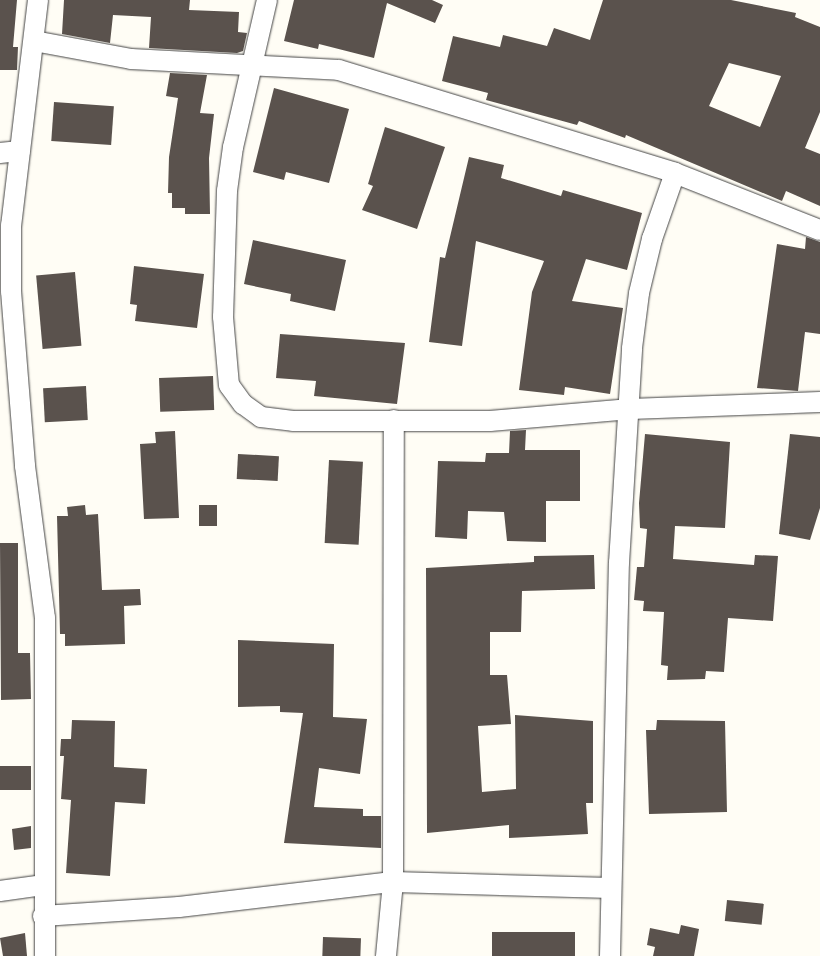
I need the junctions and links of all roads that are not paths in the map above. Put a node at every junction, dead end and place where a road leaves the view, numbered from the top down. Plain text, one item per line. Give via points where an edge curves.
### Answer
1 (38, 0) edge
2 (267, 0) edge
3 (34, 41) junction
4 (254, 68) junction
5 (20, 151) junction
6 (0, 152) edge
7 (675, 173) junction
8 (820, 230) edge
9 (820, 402) edge
10 (630, 409) junction
11 (394, 420) junction
12 (393, 882) junction
13 (43, 885) junction
14 (611, 888) junction
15 (0, 891) edge
16 (43, 916) junction
17 (45, 956) edge
18 (386, 956) edge
19 (610, 956) edge

1 - 3 street
2 - 4 street
3 - 4 street via 131,59
3 - 5 street
4 - 7 street via 339,70
4 - 11 street via 233,147 227,191 223,317 229,385 243,404 261,417
5 - 6 street
5 - 13 street via 11,225 11,291 25,466 45,618
7 - 8 street
7 - 10 street via 639,293
9 - 10 street
10 - 11 street via 490,420
10 - 14 street via 619,563
11 - 12 street
12 - 14 street
12 - 16 street via 179,907
12 - 18 street
13 - 15 street
13 - 16 street
14 - 19 street
16 - 17 street

